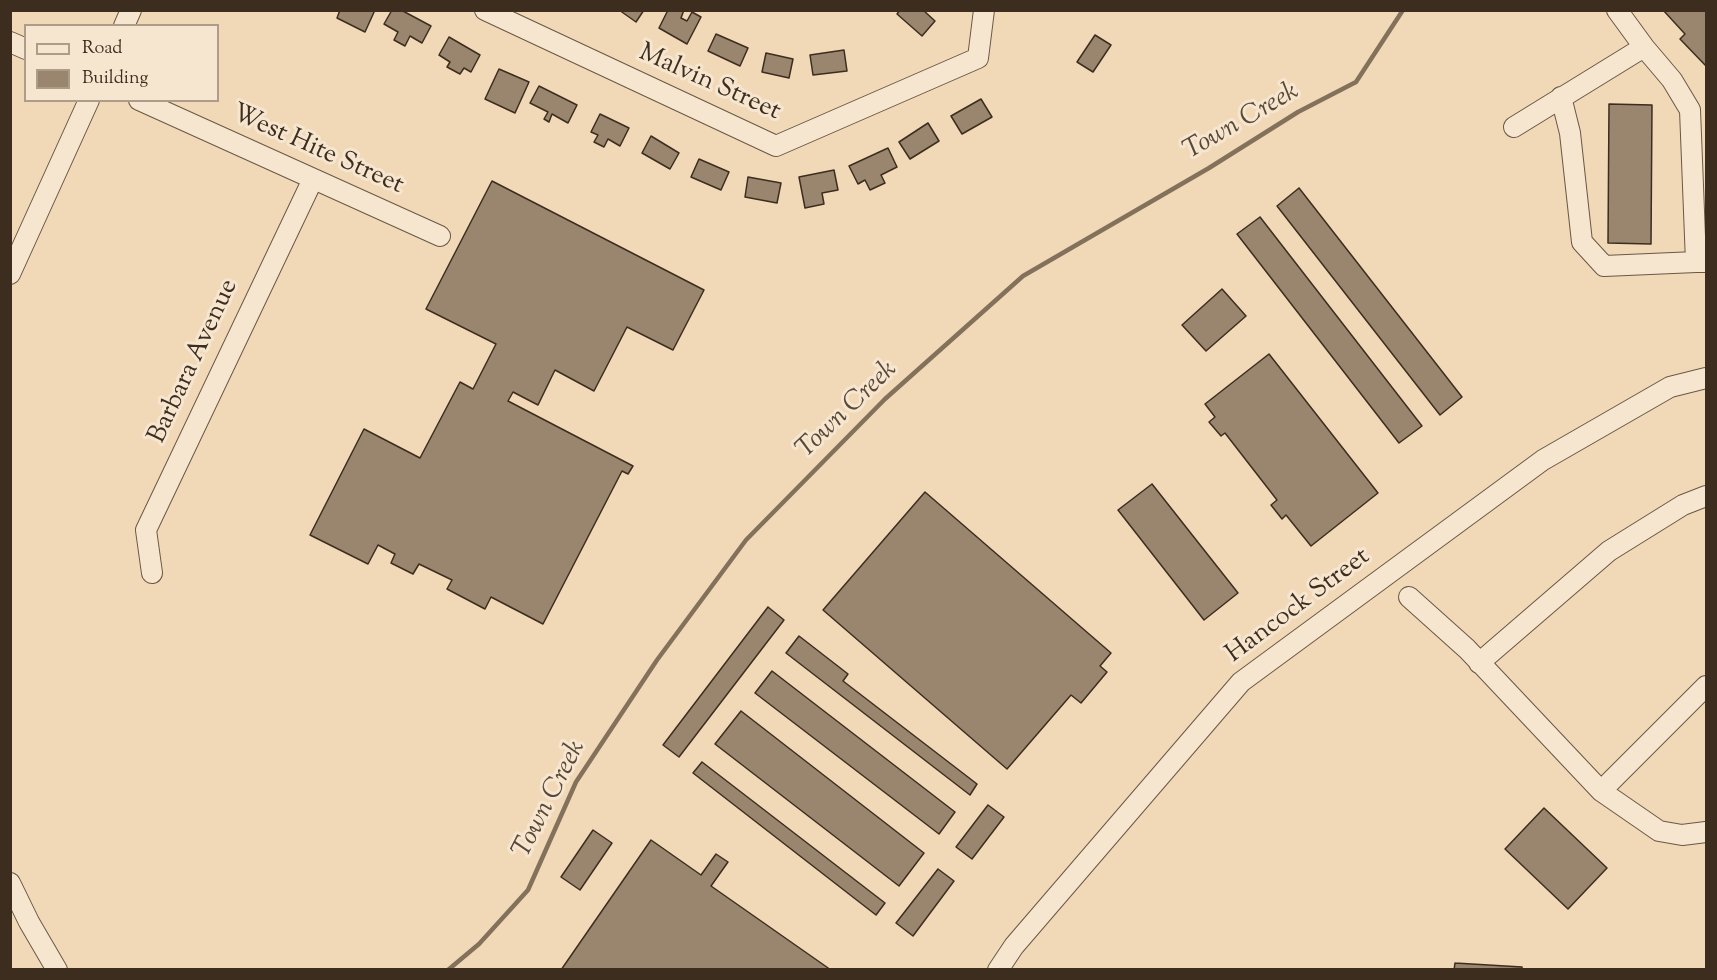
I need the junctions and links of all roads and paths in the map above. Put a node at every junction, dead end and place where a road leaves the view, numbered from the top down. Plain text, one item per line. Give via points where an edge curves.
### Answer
1 (131, 10) edge
2 (485, 10) edge
3 (984, 10) edge
4 (1617, 10) edge
5 (125, 24) edge
6 (10, 42) edge
7 (1644, 47) junction
8 (24, 48) edge
9 (1561, 97) junction
10 (88, 102) edge
11 (143, 102) edge
12 (1514, 127) dead end
13 (313, 179) junction
14 (440, 236) dead end
15 (1701, 262) edge
16 (10, 274) edge
17 (1707, 378) edge
18 (1707, 496) edge
19 (152, 573) dead end
20 (1408, 597) dead end
21 (1479, 663) junction
22 (1707, 686) edge
23 (1601, 791) junction
24 (1707, 832) edge
25 (10, 884) edge
26 (57, 969) edge
27 (998, 969) edge

1 - 5 street
2 - 3 street, Malvin Street via 776,147 978,58
4 - 7 street
6 - 8 street
7 - 9 street
7 - 15 street via 1672,80 1689,110
9 - 12 street
9 - 15 street via 1570,133 1582,242 1604,266
10 - 16 street
11 - 13 street, West Hite Street
13 - 14 street, West Hite Street
13 - 19 street, Barbara Avenue via 146,530
17 - 27 street, Hancock Street via 1670,387 1543,460 1241,682 1020,938
18 - 21 street via 1683,505 1610,551
20 - 21 street
21 - 23 street
22 - 23 street
23 - 24 street via 1659,831 1682,835
25 - 26 street

